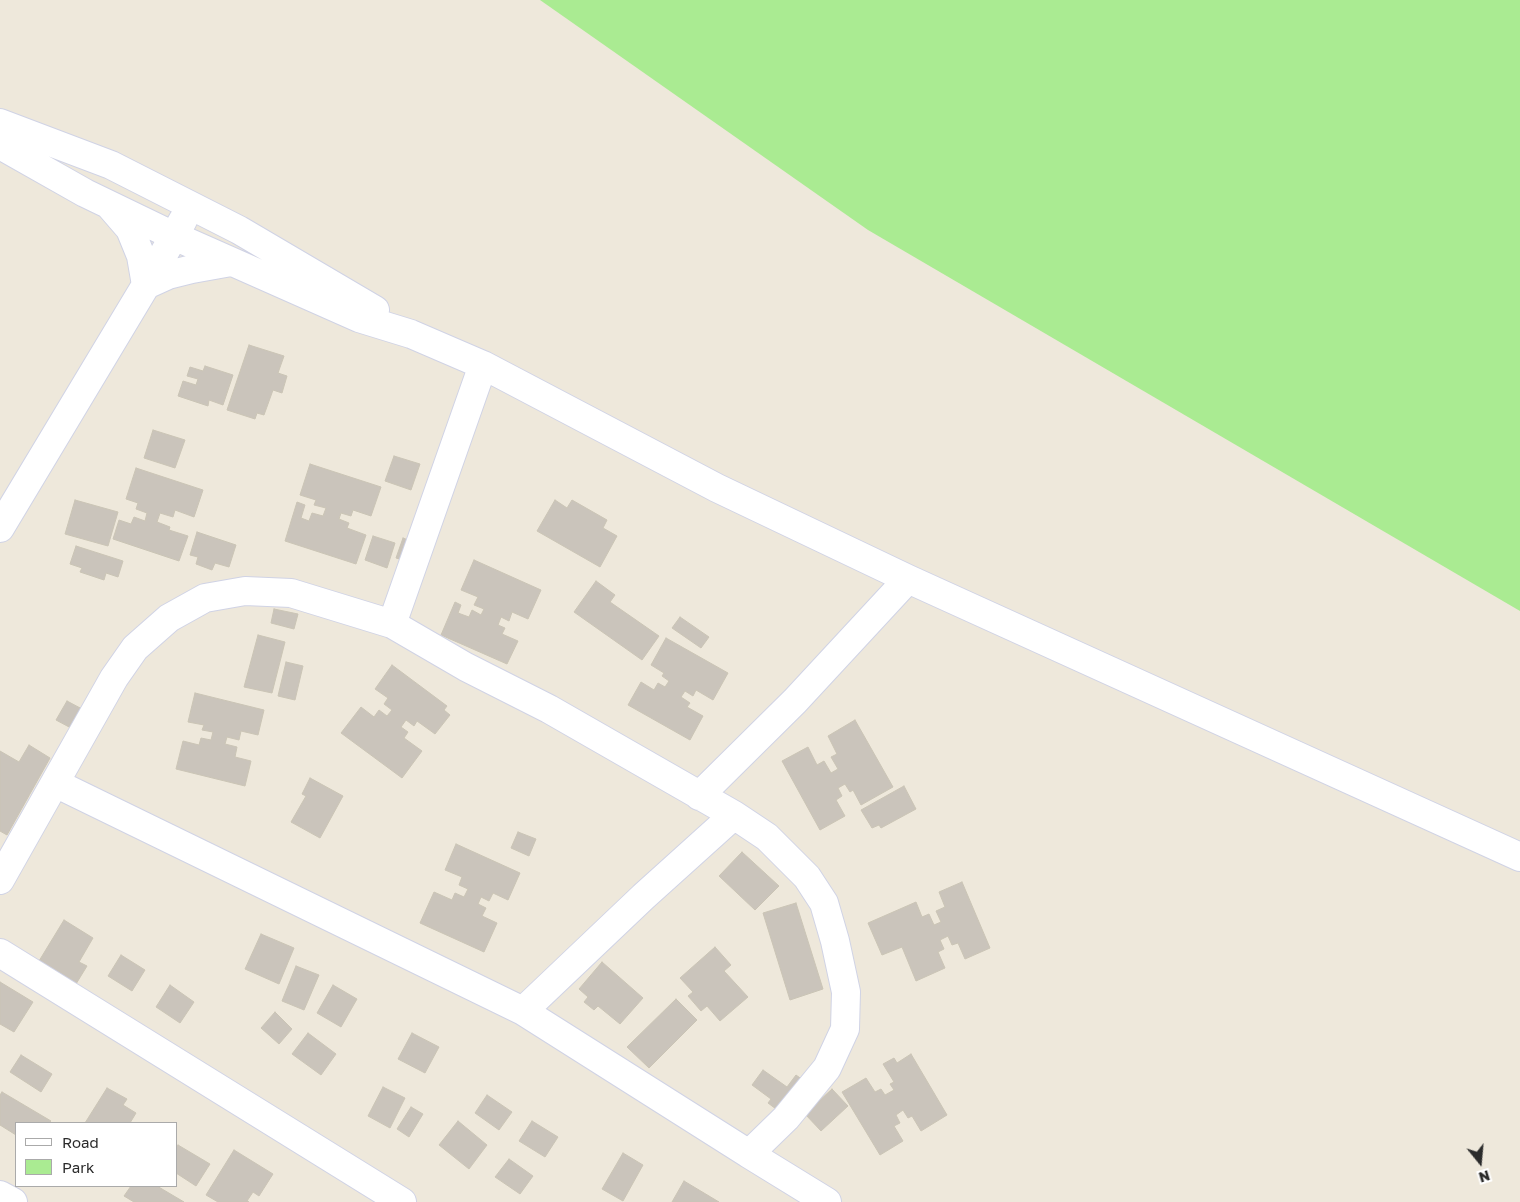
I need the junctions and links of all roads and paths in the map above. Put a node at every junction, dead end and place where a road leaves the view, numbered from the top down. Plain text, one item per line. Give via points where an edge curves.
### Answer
1 (0, 123) edge
2 (0, 145) edge
3 (109, 204) junction
4 (191, 206) junction
5 (174, 236) junction
6 (231, 262) junction
7 (146, 285) junction
8 (411, 334) junction
9 (483, 365) junction
10 (0, 528) edge
11 (908, 579) junction
12 (392, 624) junction
13 (55, 783) junction
14 (699, 796) junction
15 (734, 815) junction
16 (1520, 857) edge
17 (0, 880) edge
18 (0, 953) edge
19 (523, 1011) junction
20 (749, 1154) junction
21 (0, 1194) edge
22 (13, 1202) edge
23 (402, 1202) edge
24 (827, 1202) edge

1 - 4 street via 111,165
2 - 3 street
3 - 5 street
3 - 7 street via 130,229 141,256
4 - 5 street
4 - 8 street via 350,294
5 - 6 street
5 - 7 street
6 - 7 street via 168,275
6 - 8 street via 359,318
7 - 10 street
8 - 9 street
9 - 11 street via 717,488
9 - 12 street
11 - 14 street via 795,701
11 - 16 street
12 - 13 street via 291,592 245,591 205,598 169,618 134,648
12 - 14 street via 466,667 549,709
13 - 17 street
13 - 19 street
14 - 15 street
15 - 19 street
15 - 20 street via 767,837 807,877 824,903 846,992 845,1029 827,1068 786,1118
18 - 23 street
19 - 20 street
20 - 24 street
21 - 22 street

